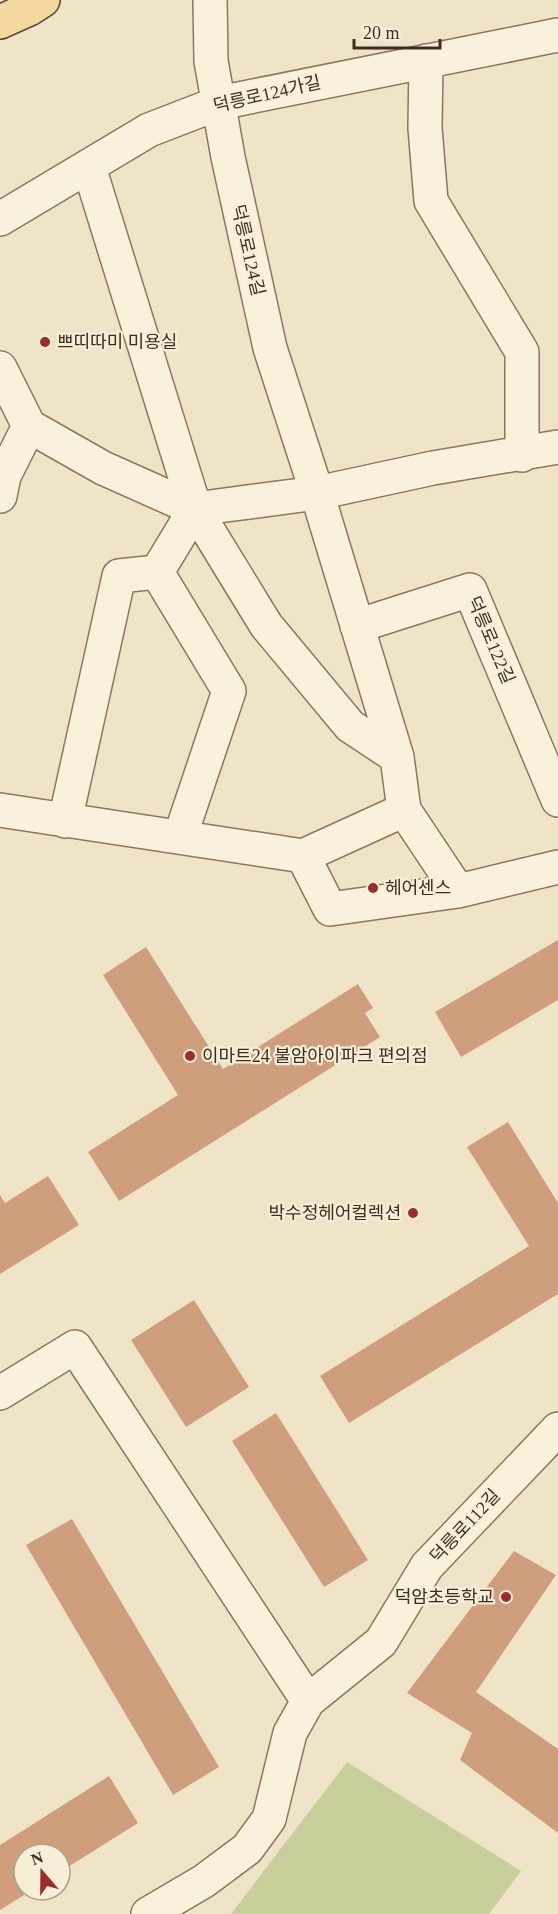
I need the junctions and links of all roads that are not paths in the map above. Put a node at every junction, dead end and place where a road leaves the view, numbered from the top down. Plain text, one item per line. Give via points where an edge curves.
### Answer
1 (43, 0) edge
2 (210, 0) edge
3 (0, 21) edge
4 (558, 35) edge
5 (426, 61) junction
6 (219, 103) junction
7 (89, 167) junction
8 (0, 219) edge
9 (0, 368) edge
10 (29, 426) junction
11 (558, 447) edge
12 (522, 454) junction
13 (317, 493) junction
14 (0, 496) edge
15 (195, 509) junction
16 (157, 572) junction
17 (357, 626) junction
18 (397, 757) junction
19 (558, 800) edge
20 (0, 810) edge
21 (404, 810) junction
22 (65, 821) junction
23 (180, 837) junction
24 (303, 856) junction
25 (558, 867) edge
26 (458, 891) junction
27 (0, 1393) edge
28 (553, 1440) edge
29 (308, 1701) junction
30 (154, 1913) edge

1 - 3 main road
2 - 6 street, 덕릉로124길 via 211,61
4 - 5 street, 덕릉로124가길
5 - 6 street, 덕릉로124가길
5 - 12 street via 425,128 431,201 522,352
6 - 7 street, 덕릉로124가길 via 149,130
6 - 13 street, 덕릉로124길 via 270,348
7 - 8 street, 덕릉로124가길
7 - 15 street
9 - 10 street
10 - 14 street via 4,476
10 - 15 street via 103,468
11 - 12 street
12 - 13 street
13 - 15 street
13 - 17 street, 덕릉로124길
15 - 16 street
15 - 18 street via 266,625 350,726
16 - 22 street via 119,576
16 - 23 street via 229,691
17 - 18 street, 덕릉로124길
17 - 19 street, 덕릉로122길 via 470,590
18 - 21 street, 덕릉로124길
20 - 22 street
21 - 24 street
21 - 26 street
22 - 23 street
23 - 24 street
24 - 26 street via 330,909
25 - 26 street
27 - 29 street via 75,1347
28 - 29 street, 덕릉로112길 via 427,1566 381,1642
29 - 30 street, 덕릉로112길 via 290,1733 269,1819 247,1849

